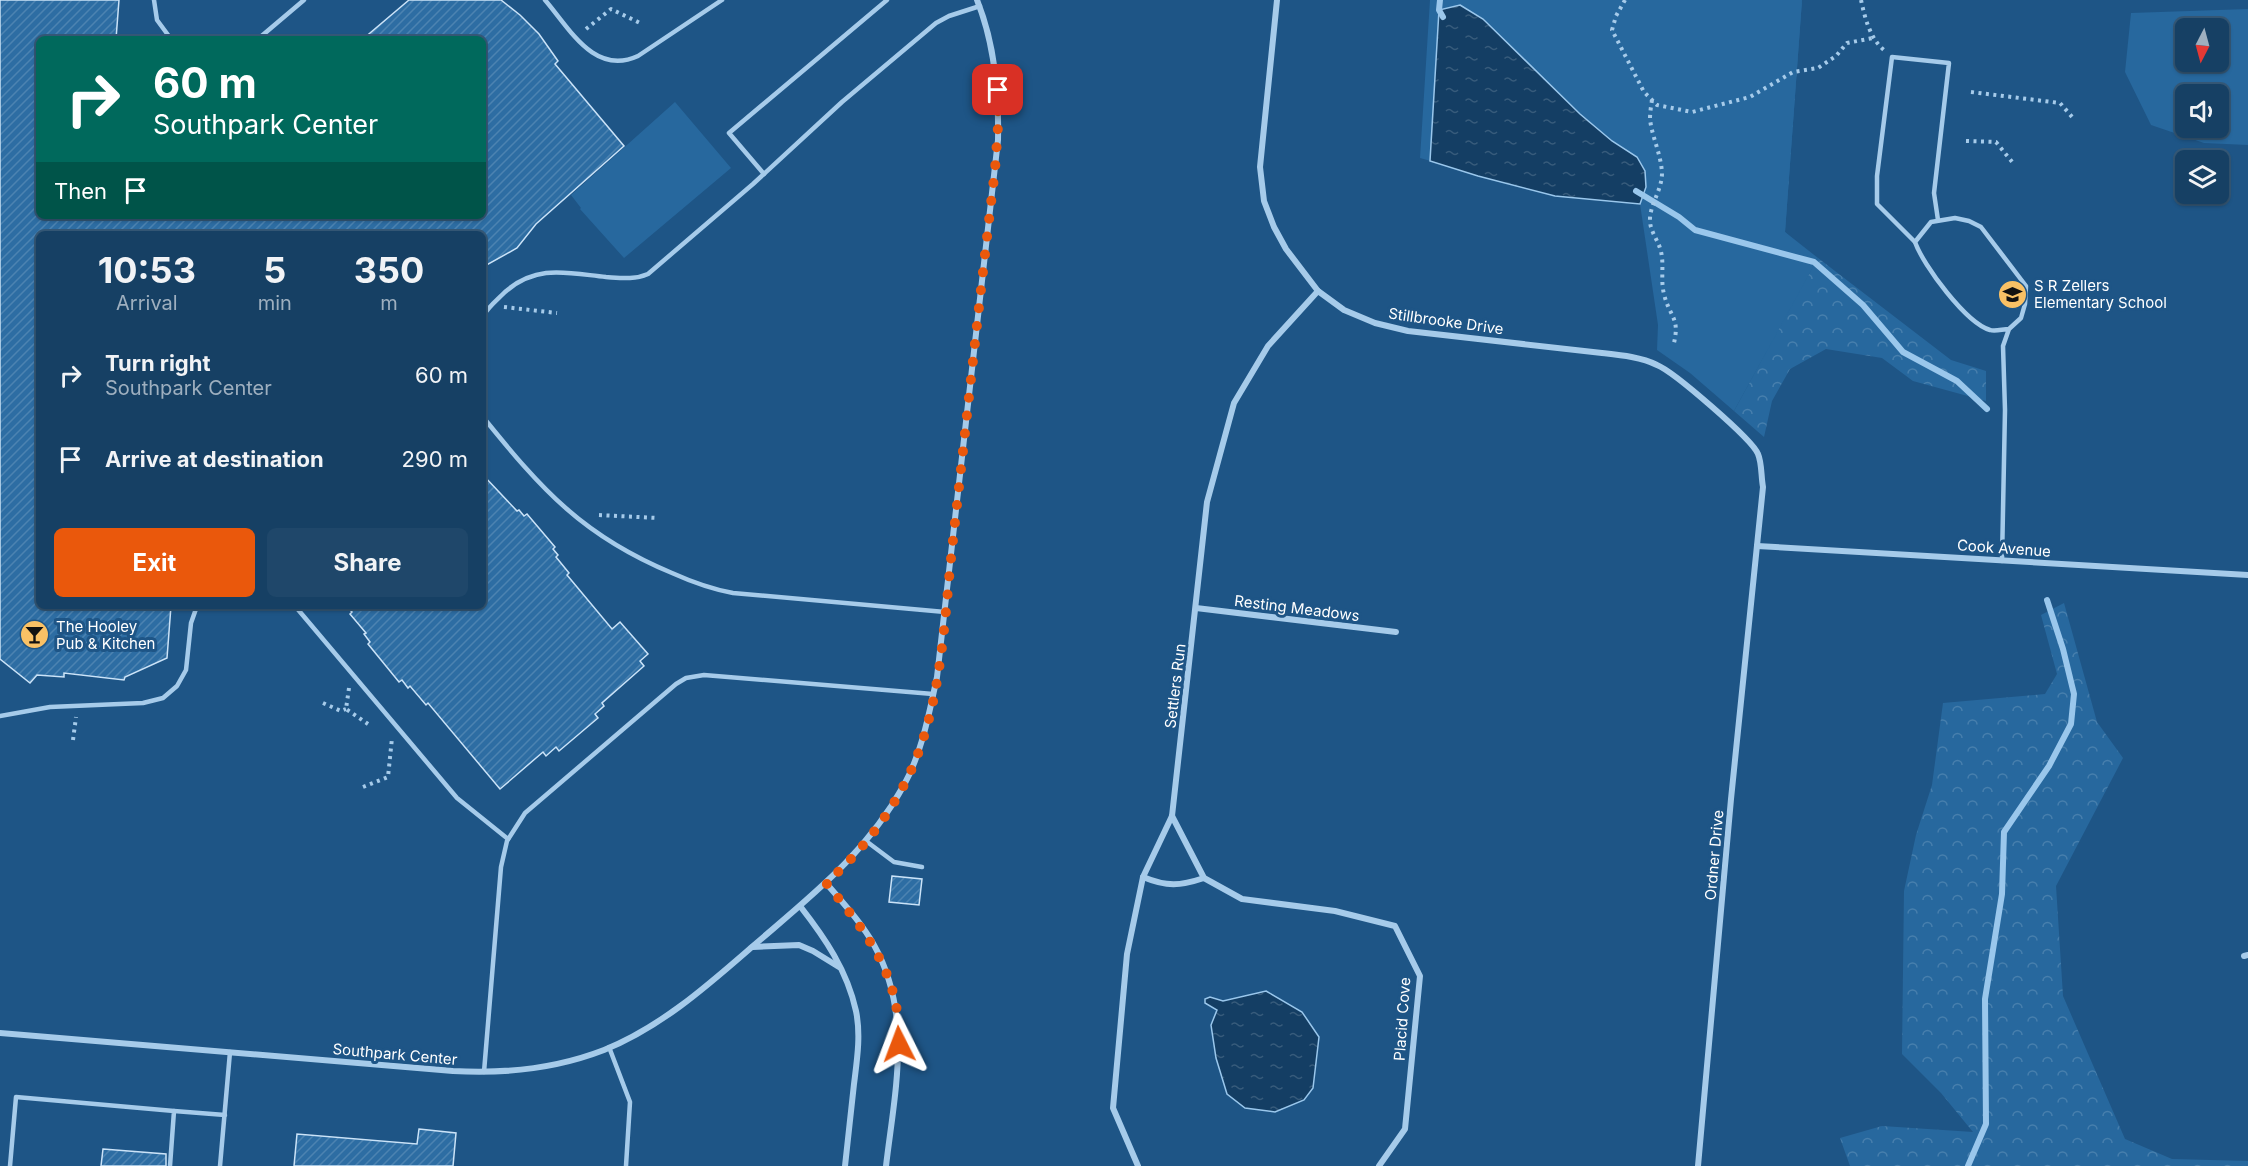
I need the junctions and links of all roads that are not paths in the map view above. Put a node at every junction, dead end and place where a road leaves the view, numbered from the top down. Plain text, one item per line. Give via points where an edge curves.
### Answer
1 (154, 0) edge
2 (304, 0) edge
3 (545, 0) edge
4 (722, 0) edge
5 (887, 0) edge
6 (1277, 0) edge
7 (978, 3) edge
8 (169, 36) edge
9 (262, 36) edge
10 (764, 174) junction
11 (1938, 220) junction
12 (1915, 242) junction
13 (1318, 291) junction
14 (486, 312) edge
15 (2008, 328) junction
16 (486, 421) edge
17 (1758, 546) junction
18 (2002, 561) junction
19 (2248, 575) edge
20 (1196, 608) junction
21 (196, 609) edge
22 (298, 609) edge
23 (945, 612) junction
24 (1396, 632) dead end
25 (933, 694) junction
26 (0, 716) edge
27 (1172, 816) junction
28 (508, 839) junction
29 (866, 841) junction
30 (922, 867) dead end
31 (1143, 877) junction
32 (1204, 878) junction
33 (826, 883) junction
34 (800, 906) junction
35 (752, 947) junction
36 (839, 967) junction
37 (0, 1033) edge
38 (609, 1047) junction
39 (230, 1052) junction
40 (484, 1072) junction
41 (174, 1111) junction
42 (225, 1115) junction
43 (10, 1166) edge
44 (170, 1166) edge
45 (220, 1166) edge
46 (626, 1166) edge
47 (845, 1166) edge
48 (886, 1166) edge
49 (1138, 1166) edge
50 (1379, 1166) edge
51 (1698, 1166) edge

1 - 8 lane via 158,20
2 - 9 lane
3 - 4 lane via 586,48 616,62 638,56
5 - 10 lane via 729,133
6 - 13 street, Stillbrooke Drive via 1261,149 1264,201 1286,249
7 - 10 lane via 936,23
7 - 23 street, Southpark Center via 996,78 998,140
10 - 14 lane via 648,274 627,279 541,272 514,285
11 - 12 lane via 1931,222
11 - 12 lane via 1934,193 1949,63 1892,57 1877,204
11 - 15 lane via 1955,218 1981,227 2025,286 2021,318
12 - 15 lane via 1934,276 1977,323 1991,331
13 - 17 street, Stillbrooke Drive via 1344,310 1408,331 1602,352 1658,365 1716,412 1758,453 1763,487
13 - 20 street, Settlers Run via 1268,346 1234,403 1207,502
15 - 18 lane via 2003,346
16 - 23 lane via 548,493 580,522 614,546 667,572 733,593
17 - 18 street, Cook Avenue
17 - 51 street, Ordner Drive
18 - 19 street, Cook Avenue
20 - 24 street, Resting Meadows
20 - 27 street, Settlers Run
21 - 26 lane via 186,670 177,686 163,698 143,703 50,707
22 - 28 lane via 457,798
23 - 25 street, Southpark Center
25 - 28 lane via 712,675 686,678 525,813
25 - 29 street, Southpark Center via 910,773
27 - 31 street, Settlers Run
27 - 32 street
28 - 40 lane via 501,867
29 - 30 lane via 894,862
29 - 33 street, Southpark Center
31 - 32 street via 1162,885
31 - 49 street, Settlers Run via 1127,954 1113,1108
32 - 50 street, Placid Cove via 1242,899 1335,911 1395,926 1420,976 1405,1129
33 - 34 street, Southpark Center
33 - 48 street via 873,942 895,1000 898,1057
34 - 35 street, Southpark Center
34 - 36 street via 824,937
35 - 36 street via 799,945
35 - 38 street, Southpark Center via 669,1014
36 - 47 street via 854,1003 858,1035
37 - 39 street, Southpark Center
38 - 40 street, Southpark Center via 539,1068
38 - 46 lane via 630,1102
39 - 40 street, Southpark Center
39 - 42 lane
41 - 42 lane
41 - 43 lane via 16,1097
41 - 44 lane
42 - 45 lane

